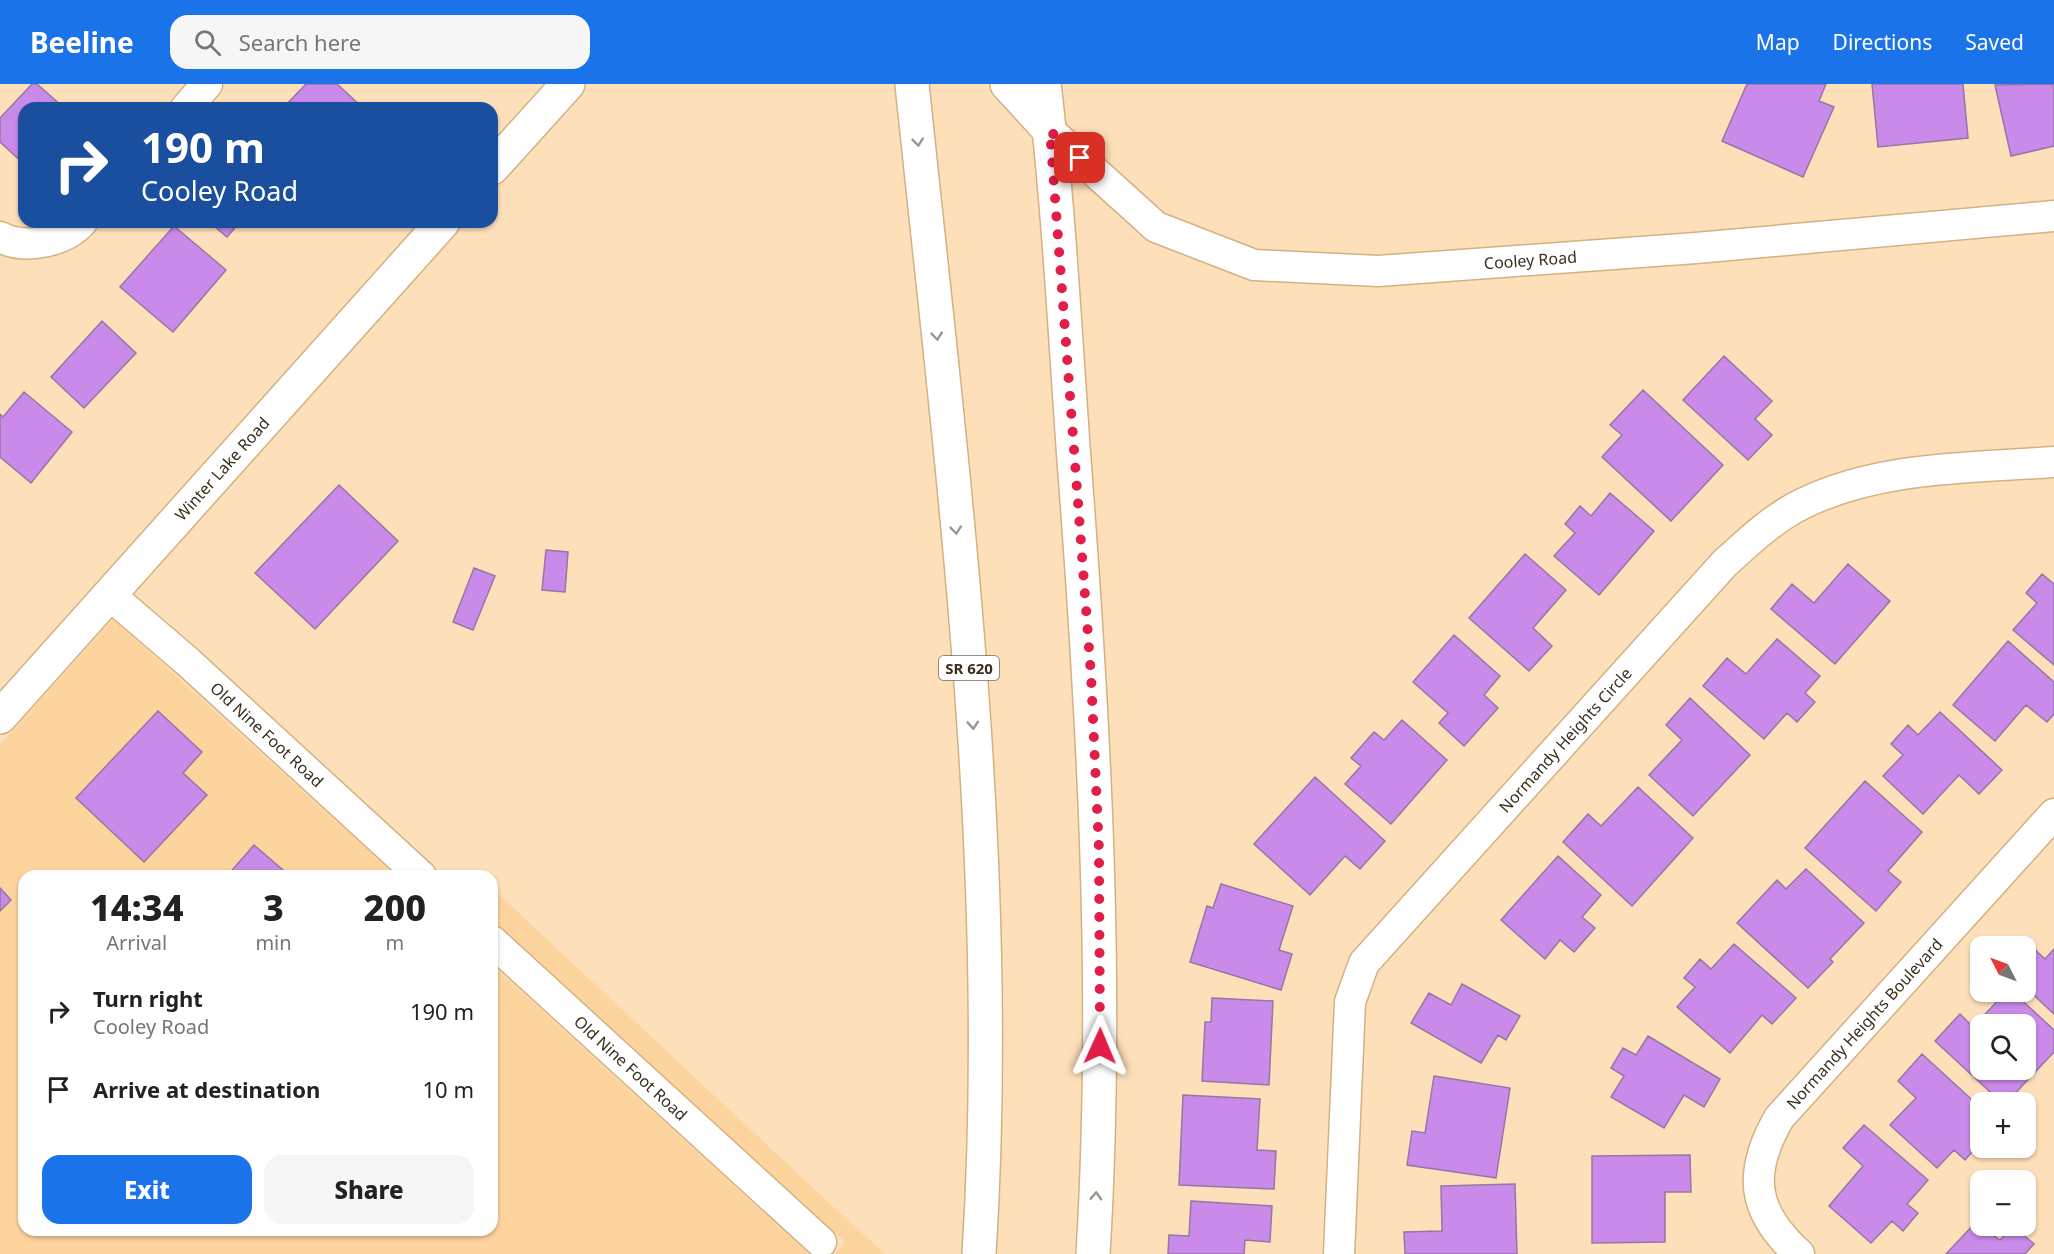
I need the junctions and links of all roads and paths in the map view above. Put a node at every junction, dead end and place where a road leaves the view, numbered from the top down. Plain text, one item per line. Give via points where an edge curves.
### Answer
1 (207, 84) edge
2 (568, 84) edge
3 (912, 84) edge
4 (1007, 84) edge
5 (1044, 84) edge
6 (191, 102) edge
7 (1050, 131) junction
8 (498, 161) edge
9 (2054, 216) edge
10 (77, 228) edge
11 (438, 228) edge
12 (0, 237) edge
13 (2054, 462) edge
14 (110, 595) junction
15 (0, 717) edge
16 (2054, 814) edge
17 (414, 870) edge
18 (498, 947) edge
19 (820, 1242) dead end
20 (980, 1254) edge
21 (1093, 1254) edge
22 (1339, 1254) edge
23 (1799, 1254) edge

1 - 6 street
2 - 8 main road
3 -> 20 main road, SR 620 via 966,631 980,825 985,1116
4 - 7 main road
5 - 7 main road
7 - 9 street, Cooley Road via 1156,226 1254,265 1378,271
21 -> 7 main road via 1101,1024 1099,850 1090,664
10 - 12 street via 48,242
11 - 14 main road, Winter Lake Road
13 - 22 street, Normandy Heights Circle via 1907,473 1856,483 1786,514 1762,530 1716,573 1364,963 1350,1002
14 - 15 main road, Winter Lake Road
14 - 17 street, Old Nine Foot Road
16 - 23 street, Normandy Heights Boulevard via 1779,1118 1764,1144 1758,1174 1763,1208 1780,1237
18 - 19 street, Old Nine Foot Road

